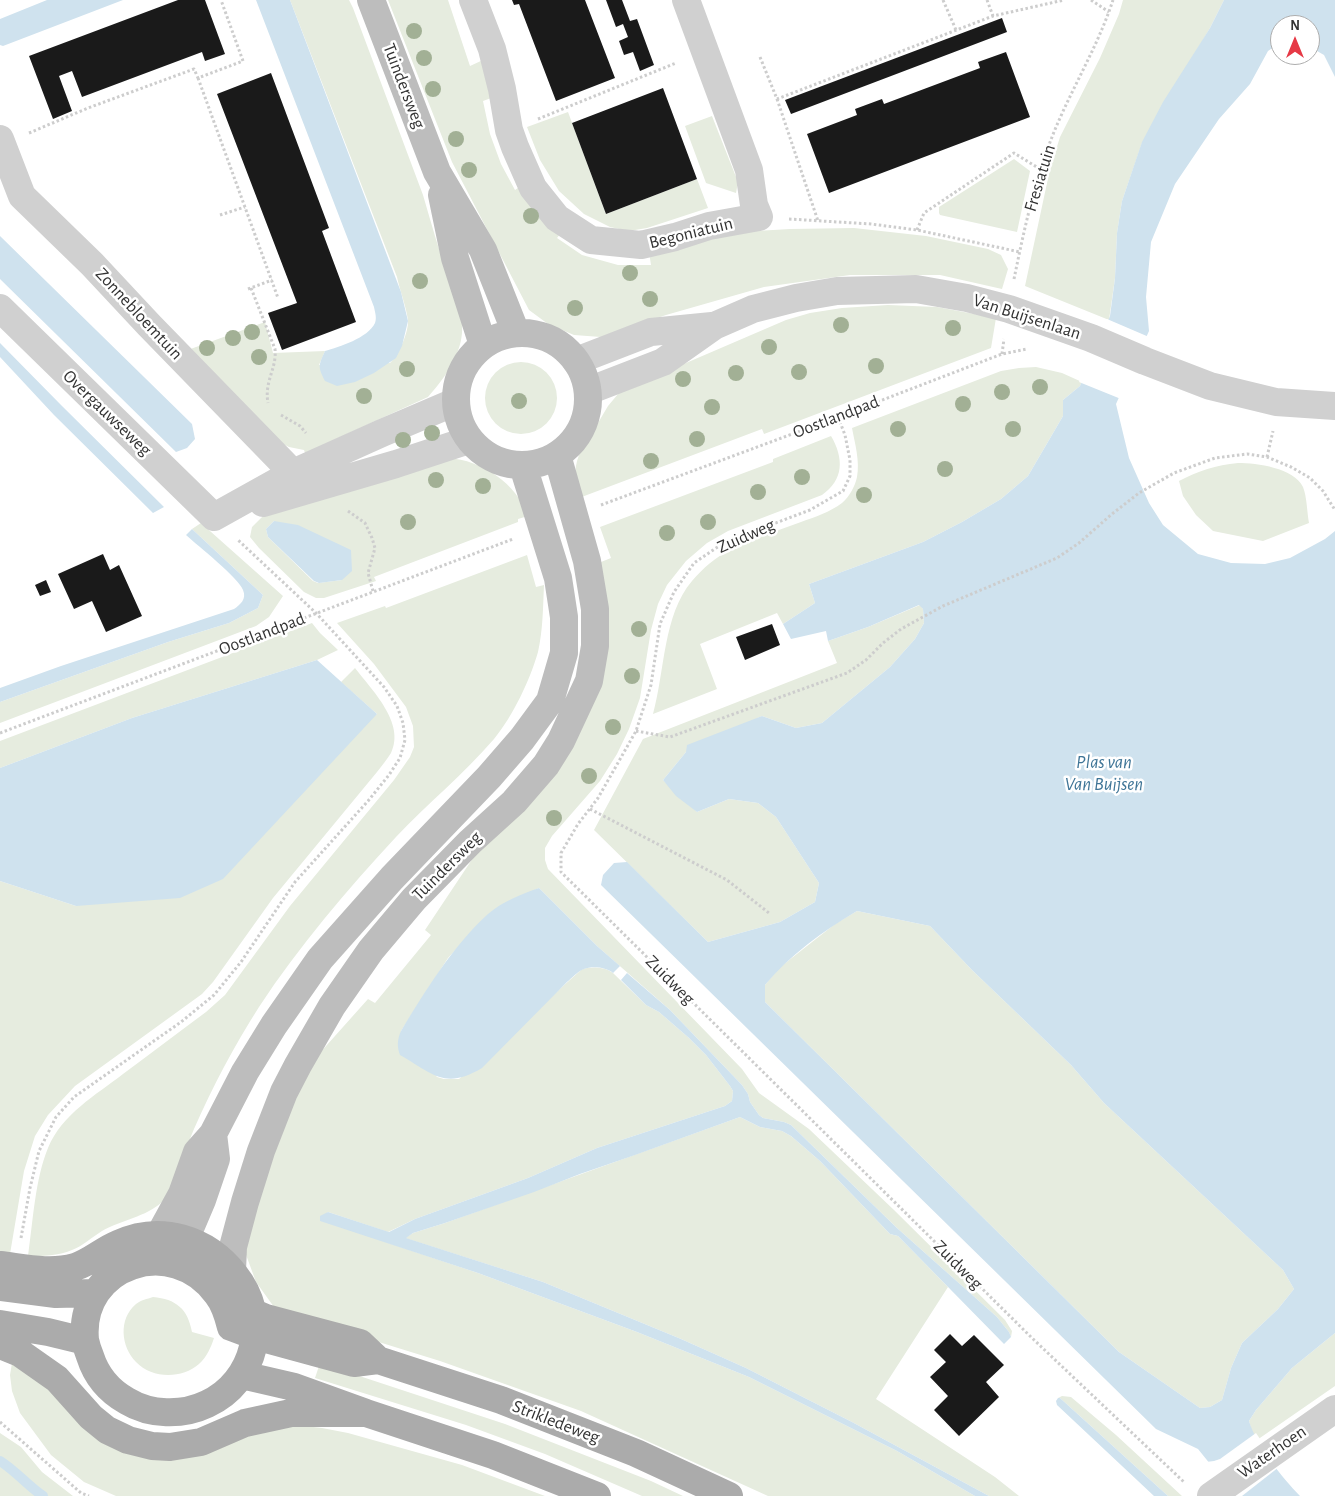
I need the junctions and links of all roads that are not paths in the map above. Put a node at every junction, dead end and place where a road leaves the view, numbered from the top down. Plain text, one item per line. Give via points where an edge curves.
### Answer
1 (371, 0) edge
2 (473, 0) edge
3 (686, 0) edge
4 (1, 142) edge
5 (438, 172) junction
6 (0, 308) edge
7 (714, 326) junction
8 (516, 333) junction
9 (483, 345) junction
10 (576, 361) junction
11 (588, 391) junction
12 (455, 402) junction
13 (1335, 406) edge
14 (469, 440) junction
15 (557, 456) junction
16 (524, 466) junction
17 (293, 473) junction
18 (214, 517) junction
19 (173, 1246) junction
20 (232, 1271) junction
21 (5, 1273) edge
22 (96, 1293) junction
23 (0, 1324) edge
24 (254, 1324) junction
25 (86, 1341) junction
26 (0, 1345) edge
27 (242, 1375) junction
28 (1335, 1408) edge
29 (366, 1413) junction
30 (1208, 1491) edge
31 (597, 1496) edge
32 (729, 1496) edge

1 - 5 main road, Tuindersweg
2 - 3 street, Begoniatuin via 492,49 509,130 533,188 557,218 591,240 641,245 709,226 759,217 748,170
4 - 17 street, Zonnebloemtuin via 22,196
5 - 8 main road, Tuindersweg via 483,250
5 - 9 main road, Tuindersweg via 455,258
6 - 18 street, Overgauwseweg
7 - 10 street, Van Buijsenlaan via 651,332
7 - 11 street, Van Buijsenlaan via 663,362
7 - 13 street, Van Buijsenlaan via 753,309 796,298 837,291 916,290 1008,309 1210,386 1276,402
8 - 9 main road
8 - 10 main road via 550,339
9 - 12 main road via 468,361 458,380
10 - 11 main road
11 - 15 main road via 588,410 582,428 572,444
12 - 14 main road
12 - 17 street
14 - 16 main road via 484,454 503,463
14 - 18 street
15 - 16 main road
15 - 20 main road, Tuindersweg via 587,561 595,610 595,646 589,681 546,765 514,802 414,899 371,950 332,1006 298,1065 262,1151 233,1247
16 - 19 main road, Tuindersweg via 558,578 564,617 564,653 550,701 488,777 320,960 274,1025 245,1072 214,1134 216,1159 202,1200
17 - 18 street
19 - 20 main road via 202,1246
19 - 21 main road via 146,1235 128,1239 76,1266
19 - 22 main road via 157,1260 120,1270
19 - 24 main road via 218,1295 231,1327
20 - 24 main road via 248,1298
21 - 22 main road via 56,1294
22 - 25 main road via 86,1321
23 - 25 main road
24 - 27 main road via 251,1355
24 - 32 main road, Strikledeweg via 354,1363 378,1360 501,1400 636,1453
25 - 27 main road via 92,1362 116,1395 134,1406 152,1411 170,1413 206,1405 220,1398
26 - 29 main road via 20,1353 57,1379 107,1430 152,1446 201,1442 245,1423 291,1413
27 - 29 main road via 294,1387
28 - 30 street, Waterhoen via 1273,1453
29 - 31 main road via 493,1455

